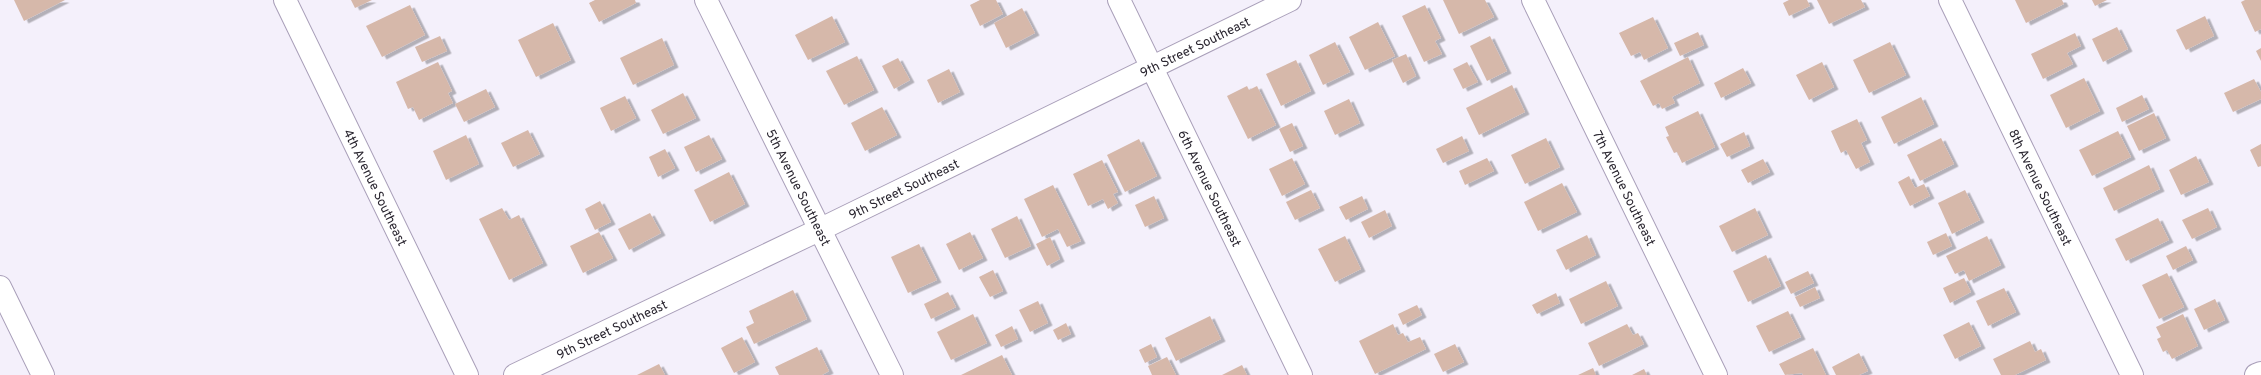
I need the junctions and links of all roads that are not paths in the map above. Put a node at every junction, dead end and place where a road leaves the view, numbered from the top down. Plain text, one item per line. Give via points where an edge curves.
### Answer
1 (285, 0) edge
2 (706, 0) edge
3 (1119, 0) edge
4 (1290, 0) edge
5 (1533, 0) edge
6 (1950, 0) edge
7 (1152, 68) junction
8 (821, 229) junction
9 (0, 287) edge
10 (2261, 373) edge
11 (43, 375) edge
12 (468, 375) edge
13 (515, 375) edge
14 (892, 375) edge
15 (1301, 375) edge
16 (1716, 375) edge
17 (2132, 375) edge
18 (2256, 375) edge

1 - 12 street, 4th Avenue Southeast
2 - 8 street, 5th Avenue Southeast
3 - 7 street, 6th Avenue Southeast
4 - 7 street, 9th Street Southeast
5 - 16 street, 7th Avenue Southeast
6 - 17 street, 8th Avenue Southeast
7 - 8 street, 9th Street Southeast
7 - 15 street, 6th Avenue Southeast
8 - 13 street, 9th Street Southeast
8 - 14 street, 5th Avenue Southeast
9 - 11 street
10 - 18 street

